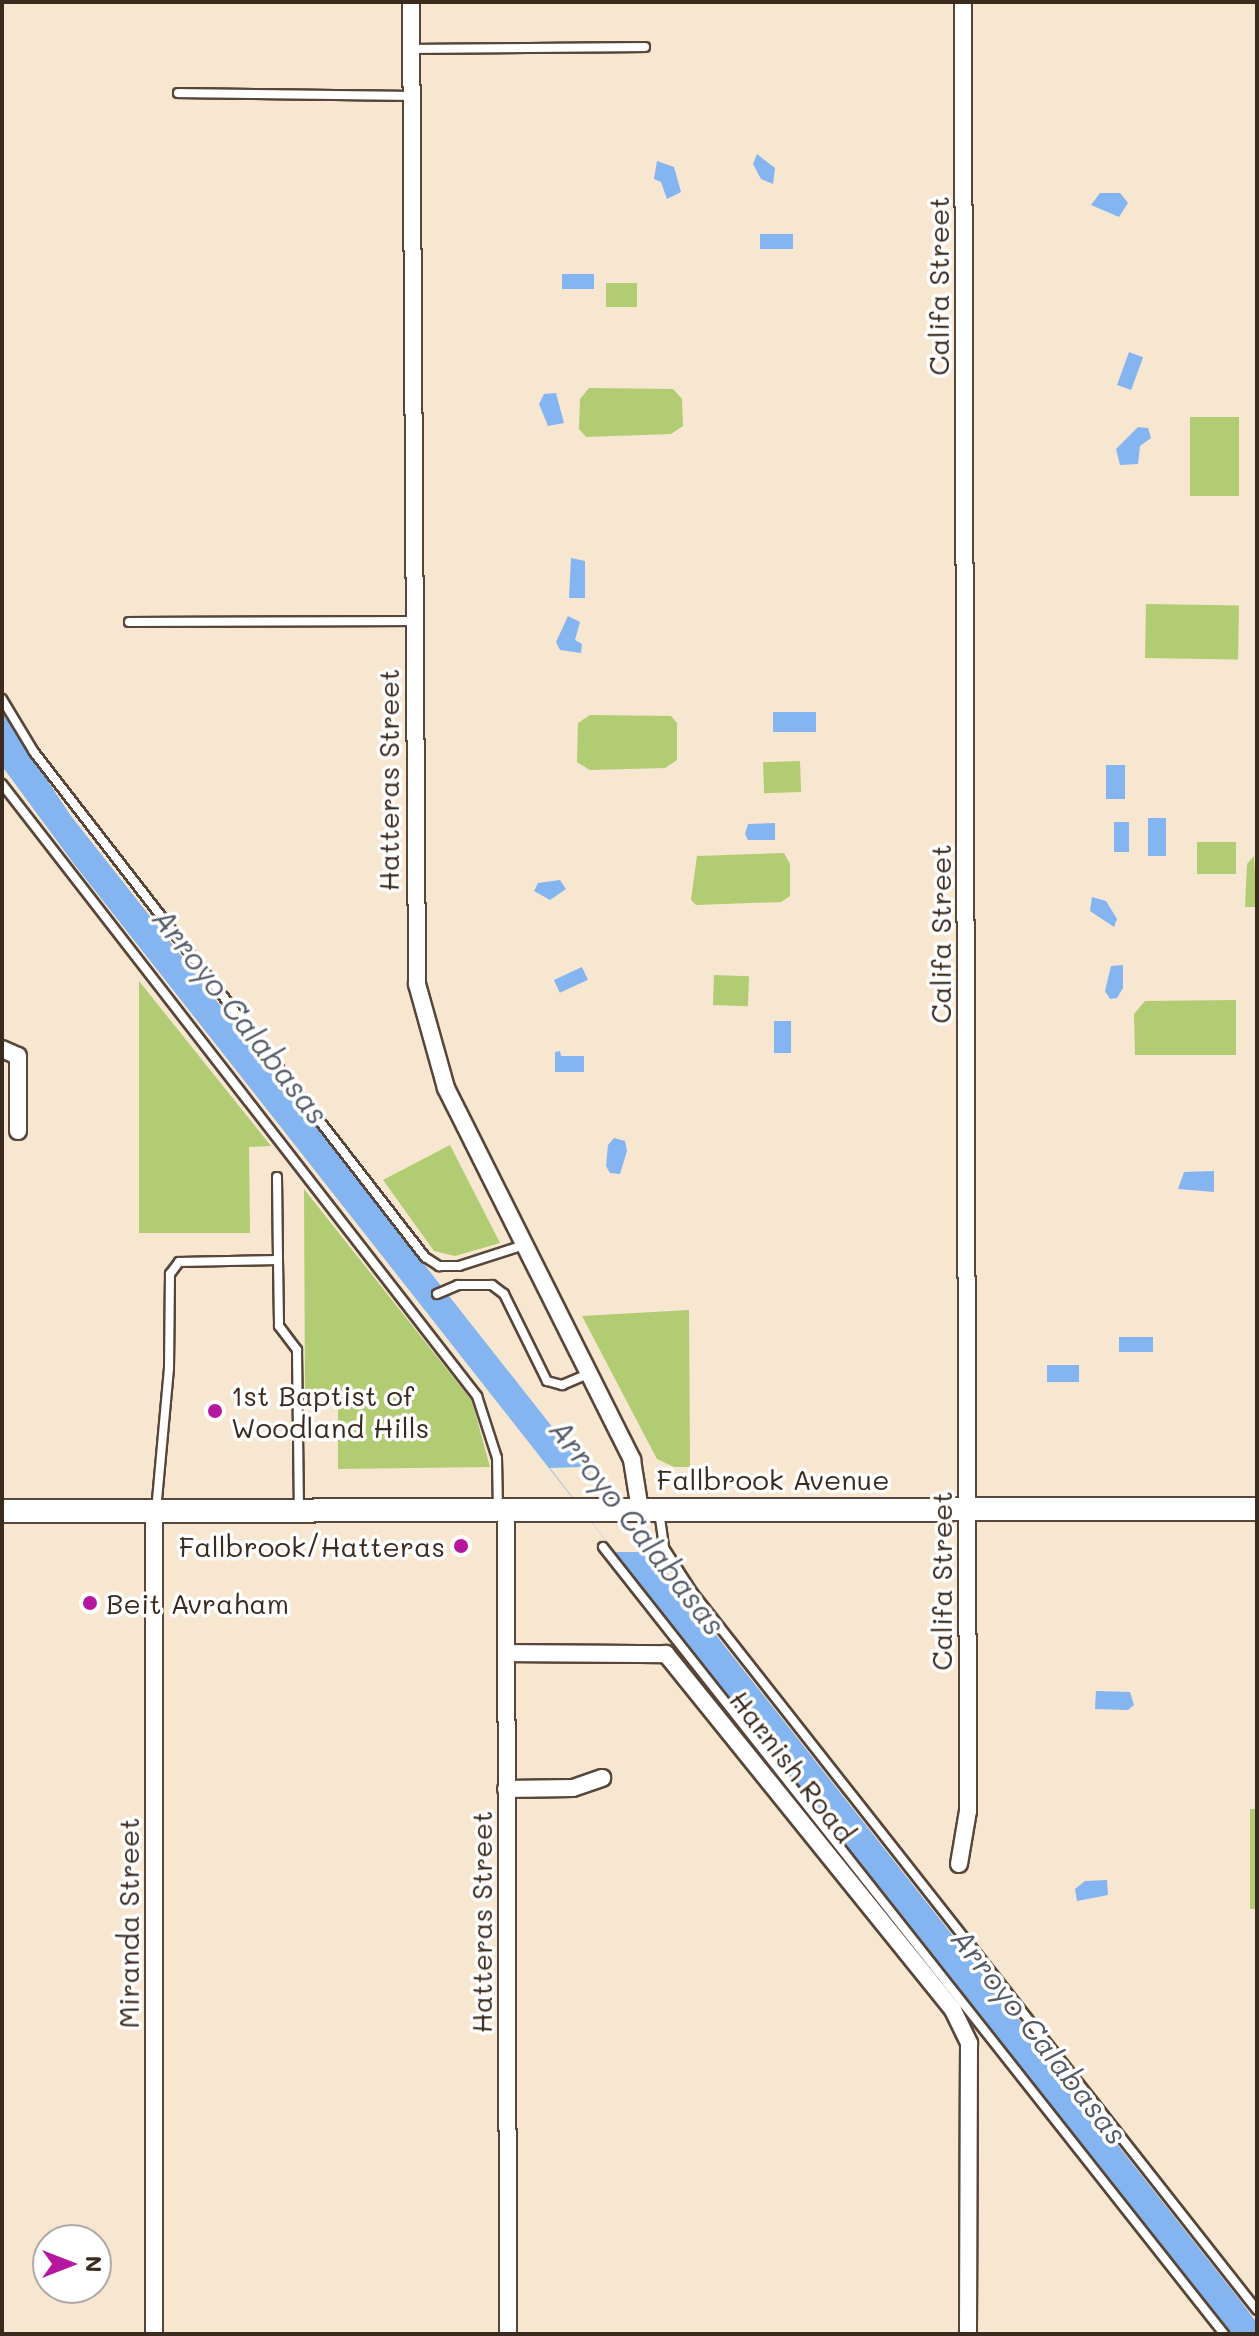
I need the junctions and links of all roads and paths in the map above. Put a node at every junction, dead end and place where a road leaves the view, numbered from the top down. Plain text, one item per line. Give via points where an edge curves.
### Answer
1 (411, 2) edge
2 (963, 2) edge
3 (645, 47) dead end
4 (411, 49) junction
5 (178, 93) dead end
6 (411, 96) junction
7 (414, 621) junction
8 (129, 622) dead end
9 (2, 699) edge
10 (2, 784) edge
11 (2, 1049) edge
12 (18, 1131) dead end
13 (277, 1177) dead end
14 (524, 1245) junction
15 (278, 1260) junction
16 (437, 1294) dead end
17 (589, 1374) junction
18 (967, 1509) junction
19 (1257, 1509) edge
20 (649, 1510) junction
21 (2, 1511) edge
22 (299, 1511) junction
23 (502, 1511) junction
24 (155, 1512) junction
25 (603, 1547) dead end
26 (506, 1653) junction
27 (602, 1778) dead end
28 (506, 1789) junction
29 (959, 1864) dead end
30 (1257, 2310) edge
31 (154, 2334) edge
32 (508, 2334) edge
33 (968, 2334) edge
34 (1224, 2334) edge

1 - 4 street, Hatteras Street
2 - 18 street, Califa Street
3 - 4 lane
4 - 6 street, Hatteras Street
5 - 6 lane
6 - 7 street, Hatteras Street
7 - 8 lane
7 - 14 street, Hatteras Street via 417,984 446,1088
9 - 14 lane via 34,752 425,1257 439,1266 459,1266
10 - 23 lane via 477,1396 497,1458
11 - 12 street via 18,1056
13 - 15 lane
14 - 17 street, Hatteras Street
15 - 22 lane via 279,1326 297,1350
15 - 24 lane via 179,1262 170,1274 169,1368
16 - 17 lane via 468,1284 492,1285 504,1294 547,1381 562,1385
17 - 20 street, Hatteras Street via 632,1460
18 - 19 main road, Fallbrook Avenue
18 - 20 main road, Fallbrook Avenue
18 - 29 street, Califa Street via 968,1811
20 - 23 main road, Fallbrook Avenue
20 - 30 lane via 664,1548 693,1593
21 - 24 main road, Fallbrook Avenue
22 - 23 main road, Fallbrook Avenue
22 - 24 main road, Fallbrook Avenue
23 - 26 street, Hatteras Street
24 - 31 street, Miranda Street
25 - 34 lane
26 - 28 street, Hatteras Street
26 - 33 street, Harnish Road via 653,1651 673,1660 953,2010 969,2043
27 - 28 street via 573,1788
28 - 32 street, Hatteras Street

